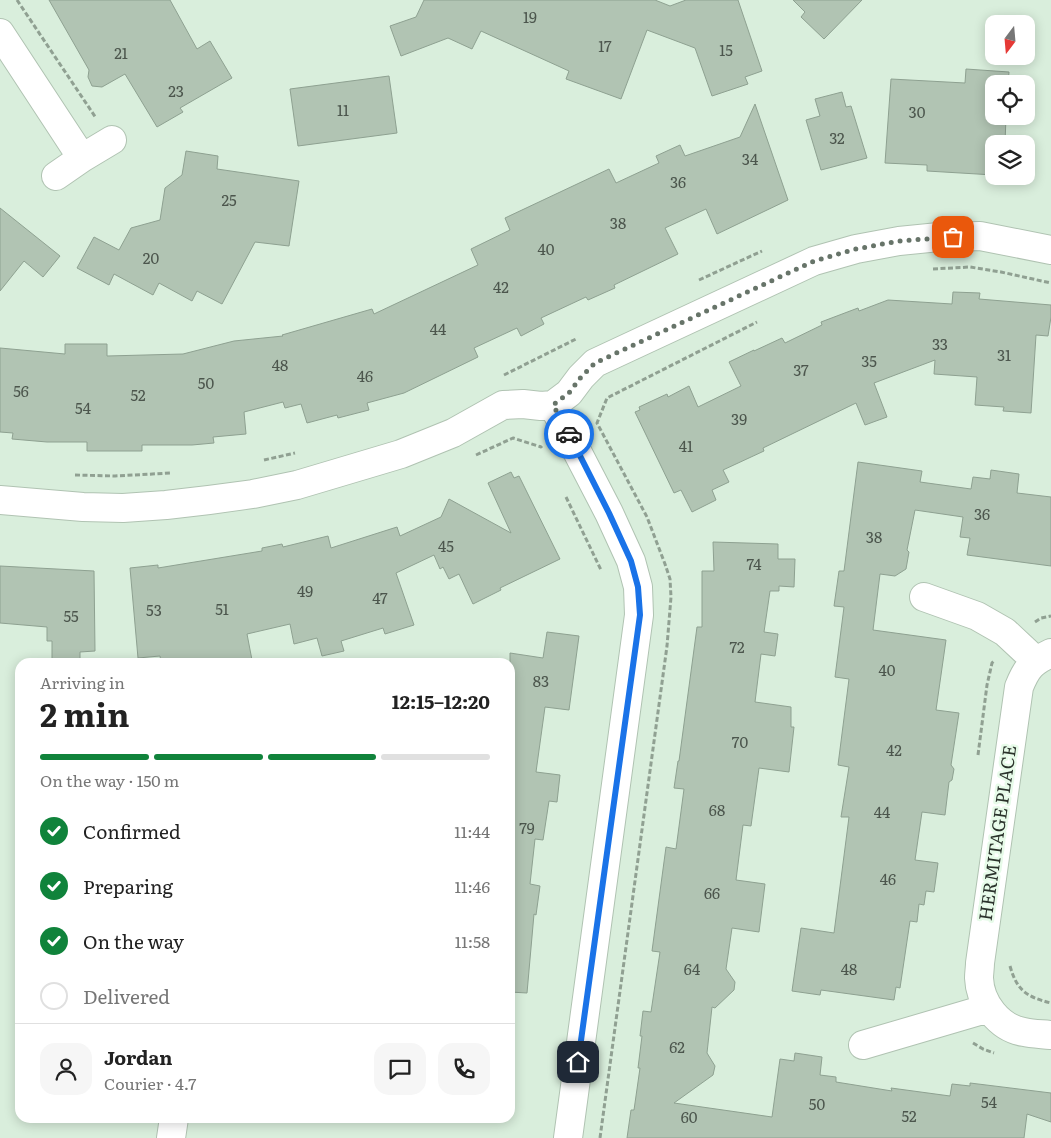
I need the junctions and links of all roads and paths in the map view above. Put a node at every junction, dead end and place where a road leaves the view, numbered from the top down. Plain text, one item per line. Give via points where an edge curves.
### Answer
1 (17, 0) edge
2 (0, 33) edge
3 (112, 140) joint
4 (82, 158) junction
5 (56, 176) dead end
6 (770, 248) dead end
7 (1051, 250) edge
8 (926, 269) dead end
9 (698, 281) dead end
10 (1051, 283) edge
11 (759, 321) dead end
12 (576, 339) dead end
13 (498, 378) dead end
14 (553, 405) junction
15 (597, 423) dead end
16 (541, 447) dead end
17 (298, 453) dead end
18 (546, 455) dead end
19 (263, 460) dead end
20 (176, 473) dead end
21 (69, 475) dead end
22 (562, 489) dead end
23 (0, 500) edge
24 (603, 575) dead end
25 (924, 597) dead end
26 (1051, 616) edge
27 (1028, 626) dead end
28 (1043, 656) edge
29 (1010, 964) dead end
30 (1051, 1003) edge
31 (989, 1008) junction
32 (1051, 1035) edge
33 (863, 1045) dead end
34 (173, 1123) edge
35 (171, 1138) edge
36 (568, 1138) edge

1 - 3 path
2 - 4 street
3 - 4 street
4 - 5 street
6 - 9 path
7 - 14 street via 980,236 939,237 856,249 814,261 595,363 569,393
8 - 10 path via 970,267
11 - 15 path via 606,398
12 - 13 path
14 - 23 street via 503,406 453,433 401,454 297,486 253,494 124,508
14 - 36 street via 631,561 638,587 640,615
16 - 18 path
17 - 19 path
20 - 21 path
22 - 24 path
25 - 28 street, HERMITAGE PLACE via 977,616
26 - 27 path
28 - 31 street, HERMITAGE PLACE via 1024,674 1016,701 980,963 979,980
29 - 30 path via 1018,986 1025,994
31 - 32 street, HERMITAGE PLACE via 1010,1028
31 - 33 street
34 - 35 street

